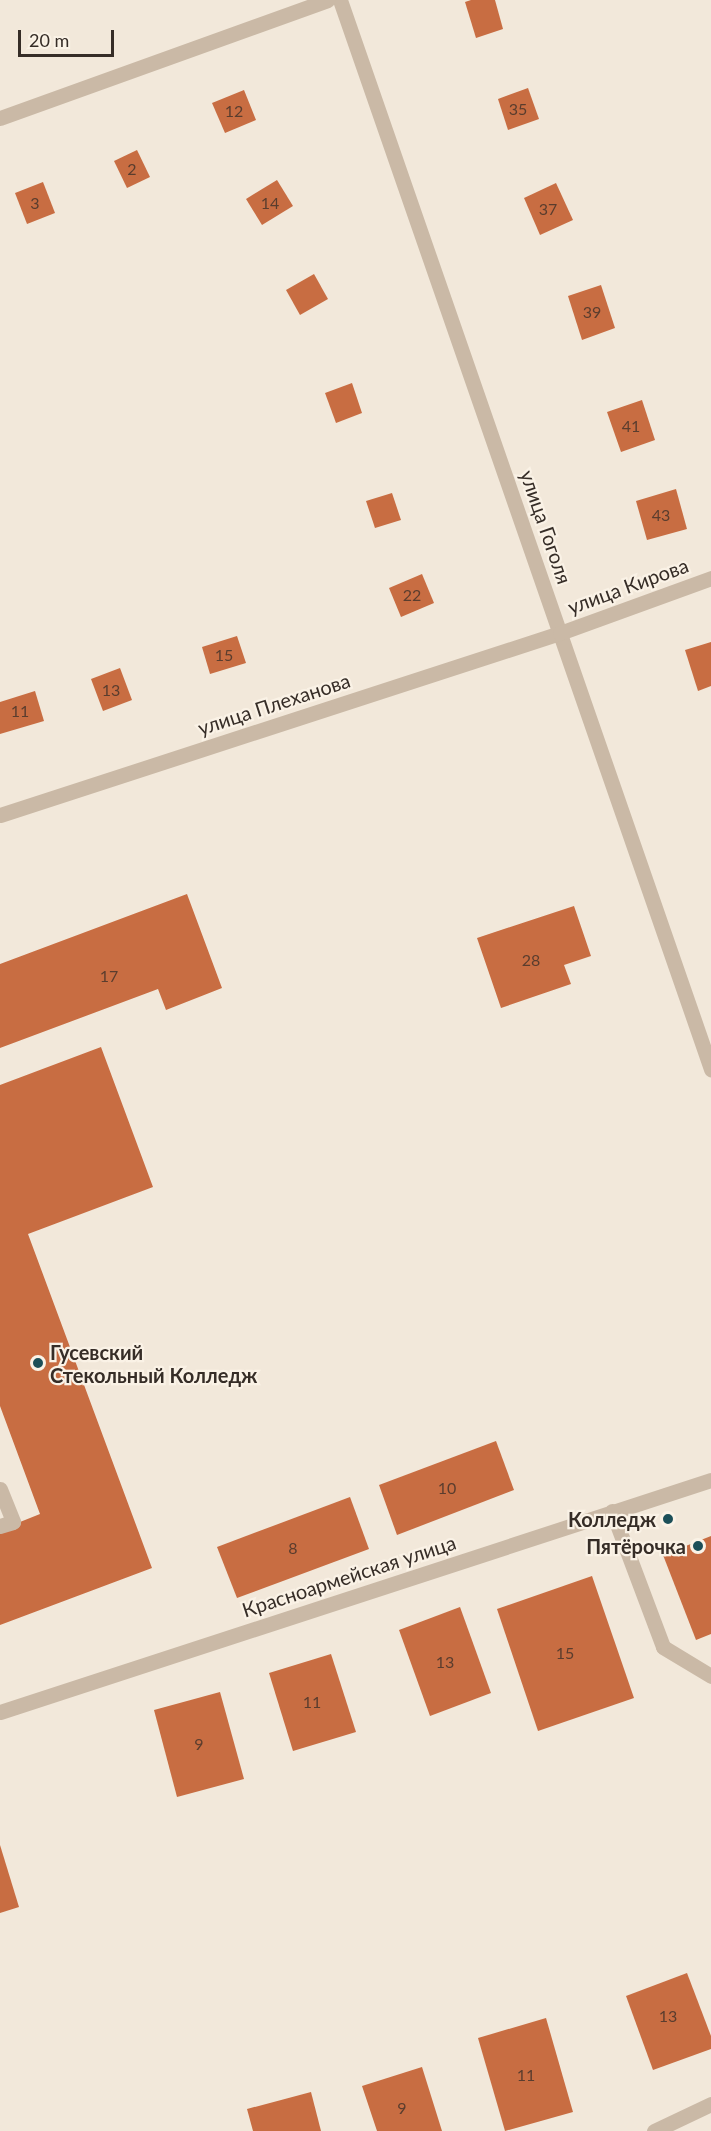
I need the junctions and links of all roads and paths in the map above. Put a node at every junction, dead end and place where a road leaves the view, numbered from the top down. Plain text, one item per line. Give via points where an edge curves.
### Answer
1 (327, 0) edge
2 (340, 0) edge
3 (0, 118) edge
4 (711, 578) edge
5 (560, 633) junction
6 (0, 815) edge
7 (711, 1069) edge
8 (711, 1480) edge
9 (0, 1489) edge
10 (612, 1511) junction
11 (0, 1526) edge
12 (711, 1676) edge
13 (0, 1712) edge
14 (711, 2104) edge
15 (654, 2131) edge

1 - 3 street
2 - 5 street, улица Гоголя
4 - 5 street, улица Кирова
5 - 6 street, улица Плеханова
5 - 7 street, улица Гоголя
8 - 10 street, Красноармейская улица
9 - 11 street via 13,1522
10 - 12 street via 663,1647
10 - 13 street, Красноармейская улица
14 - 15 street

